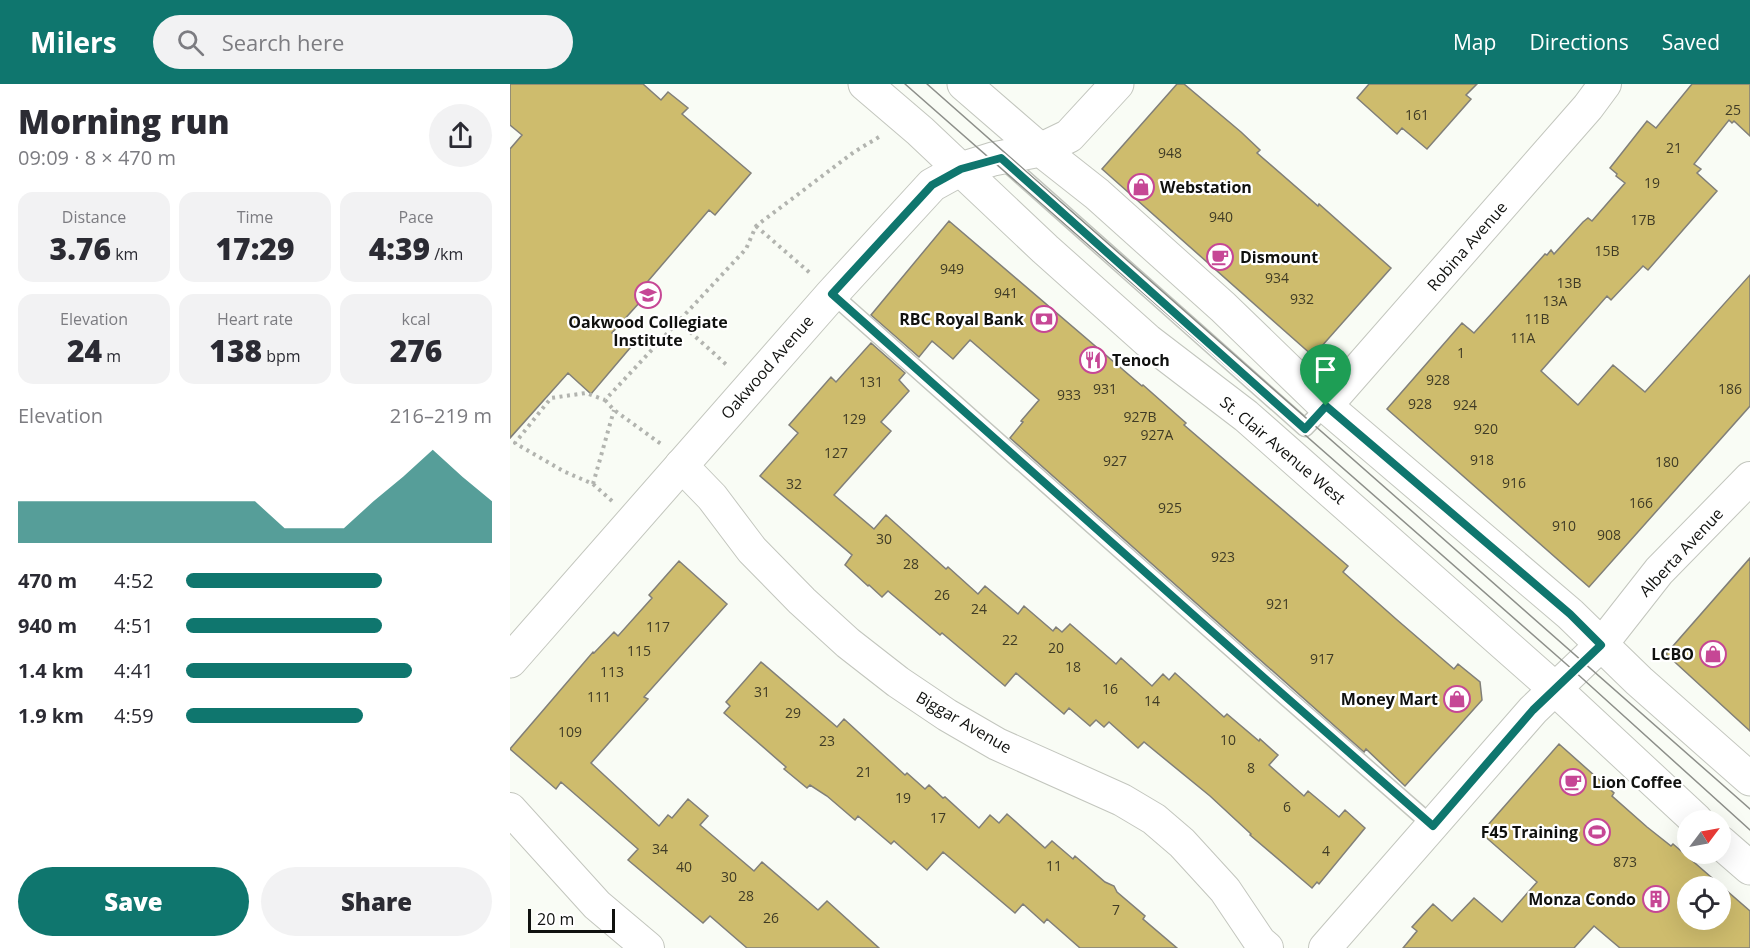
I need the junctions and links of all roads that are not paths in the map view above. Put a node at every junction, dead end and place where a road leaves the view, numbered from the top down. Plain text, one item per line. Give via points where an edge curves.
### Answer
1 (865, 84) edge
2 (964, 84) edge
3 (1117, 84) edge
4 (1594, 92) edge
5 (1040, 150) junction
6 (1001, 158) junction
7 (961, 169) junction
8 (821, 283) junction
9 (1326, 406) junction
10 (671, 455) junction
11 (1750, 478) edge
12 (1601, 645) junction
13 (510, 661) edge
14 (1554, 688) junction
15 (1750, 779) edge
16 (510, 809) edge
17 (1685, 810) edge
18 (1433, 826) junction
19 (1731, 852) edge
20 (1750, 868) edge
21 (648, 948) edge
22 (1267, 948) edge
23 (1325, 948) edge

1 - 7 main road, St. Clair Avenue West
2 - 5 main road
3 - 5 main road, Oakwood Avenue via 1070,136
4 - 9 street, Robina Avenue
5 - 6 main road, Oakwood Avenue
5 - 9 main road via 1097,194
6 - 7 main road, Oakwood Avenue
6 - 9 lane via 1305,429
7 - 8 main road, Oakwood Avenue via 932,185
7 - 14 main road, St. Clair Avenue West via 1148,341 1246,416
8 - 10 main road, Oakwood Avenue
8 - 18 lane
9 - 12 main road via 1570,614
10 - 13 main road, Oakwood Avenue
10 - 22 street, Biggar Avenue via 712,497 752,550 848,643 898,682 997,744 1122,800 1154,819 1225,890
11 - 12 street, Alberta Avenue via 1659,571
12 - 14 street, Alberta Avenue
12 - 15 main road
14 - 17 main road, St. Clair Avenue West
14 - 18 street, Alberta Avenue
16 - 21 street via 597,905
18 - 23 street, Alberta Avenue
19 - 20 main road

